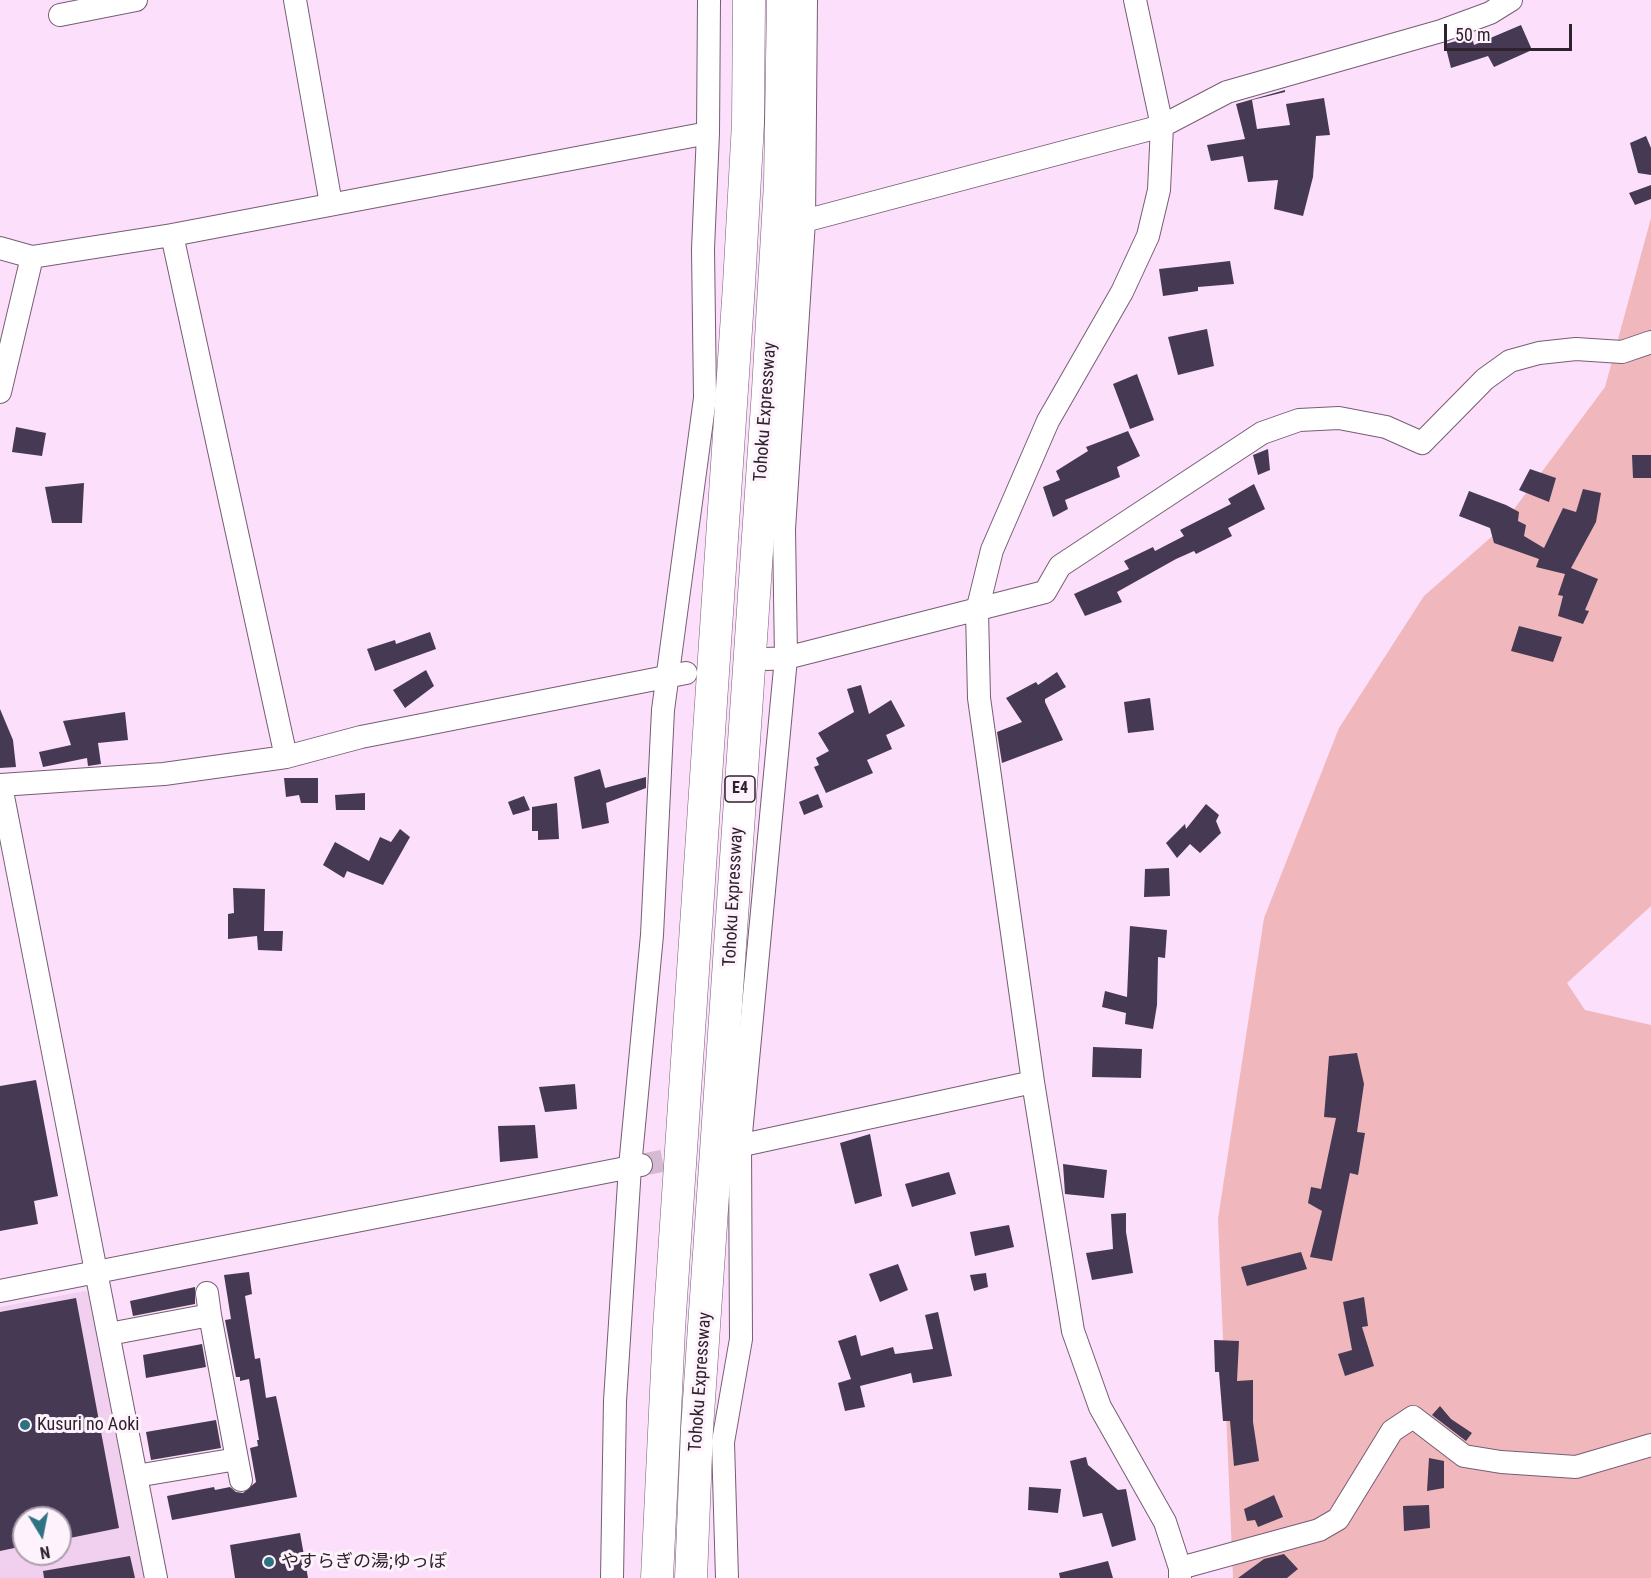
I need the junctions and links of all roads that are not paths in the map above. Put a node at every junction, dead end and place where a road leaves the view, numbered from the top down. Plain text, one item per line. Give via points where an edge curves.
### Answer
1 (136, 0) edge
2 (295, 0) edge
3 (709, 0) edge
4 (748, 0) edge
5 (783, 0) edge
6 (806, 0) edge
7 (1135, 0) edge
8 (1511, 0) edge
9 (60, 15) dead end
10 (1162, 126) junction
11 (708, 133) junction
12 (331, 204) junction
13 (804, 221) junction
14 (172, 234) junction
15 (0, 248) edge
16 (32, 257) junction
17 (1651, 342) edge
18 (0, 392) edge
19 (977, 611) junction
20 (776, 658) junction
21 (677, 676) junction
22 (286, 757) junction
23 (1, 785) edge
24 (1033, 1082) junction
25 (734, 1146) junction
26 (635, 1166) junction
27 (97, 1272) junction
28 (0, 1291) edge
29 (109, 1334) junction
30 (1651, 1445) edge
31 (136, 1476) junction
32 (1180, 1573) edge
33 (156, 1578) edge
34 (612, 1578) edge
35 (657, 1578) edge
36 (691, 1578) edge
37 (727, 1578) edge

1 - 9 street
2 - 12 street
3 - 11 street
4 - 35 highway, Tohoku Expressway / E4 via 748,123 740,285 669,1329
5 - 36 highway, Tohoku Expressway / E4 via 780,183 768,390 698,1417
6 - 13 street
7 - 10 street
8 - 10 street via 1490,13 1441,31 1227,92
10 - 13 street
10 - 19 street via 1159,190 1148,236 1122,292 1028,464 992,550
11 - 12 street
11 - 21 street via 703,249 705,398
12 - 14 street
13 - 20 street
14 - 16 street
14 - 22 street
15 - 16 street
16 - 18 street
17 - 19 street via 1622,352 1576,350 1539,353 1510,361 1485,379 1422,444 1386,427 1339,418 1299,420 1262,433 1060,566 1045,592
19 - 20 street
19 - 24 street via 979,698
20 - 25 street
21 - 22 street via 361,737
21 - 26 street via 663,710
22 - 23 street via 164,774
23 - 27 street
24 - 25 street
24 - 32 street via 1073,1330 1100,1407 1165,1522
25 - 37 street via 741,1339 723,1442
26 - 27 street
26 - 34 street via 615,1401
27 - 28 street
27 - 29 street
29 - 31 street
29 - 31 street via 208,1304 239,1470
30 - 32 street via 1576,1467 1501,1462 1464,1456 1413,1417 1392,1431 1338,1519 1319,1530
31 - 33 street

